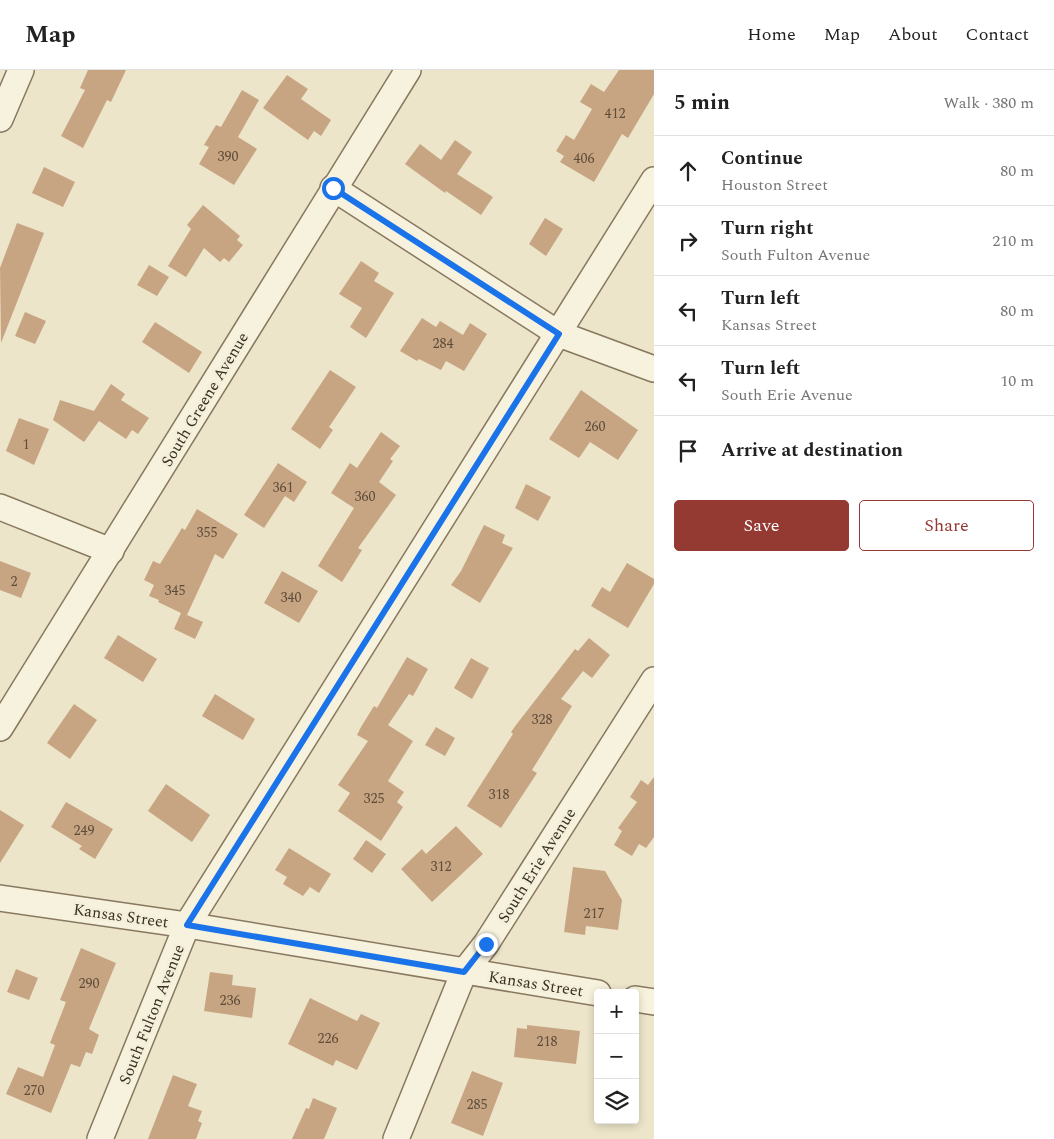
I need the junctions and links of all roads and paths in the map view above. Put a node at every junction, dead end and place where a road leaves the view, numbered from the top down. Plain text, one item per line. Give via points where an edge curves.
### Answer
1 (21, 70) edge
2 (408, 70) edge
3 (0, 119) edge
4 (654, 180) edge
5 (333, 188) junction
6 (559, 334) junction
7 (654, 369) edge
8 (0, 507) edge
9 (111, 551) junction
10 (654, 680) edge
11 (0, 728) edge
12 (0, 898) edge
13 (187, 925) junction
14 (464, 972) junction
15 (594, 992) edge
16 (639, 1000) edge
17 (654, 1002) edge
18 (100, 1139) edge
19 (396, 1139) edge

1 - 3 street
2 - 5 street, South Greene Avenue
4 - 6 street, South Fulton Avenue
5 - 6 street
5 - 9 street, South Greene Avenue
6 - 7 street
6 - 13 street, South Fulton Avenue
8 - 9 street
9 - 11 street, South Greene Avenue
10 - 14 street, South Erie Avenue via 486,944
12 - 13 street, Kansas Street
13 - 14 street, Kansas Street
13 - 18 street, South Fulton Avenue
14 - 15 street, Kansas Street
14 - 19 street, South Erie Avenue
16 - 17 street

